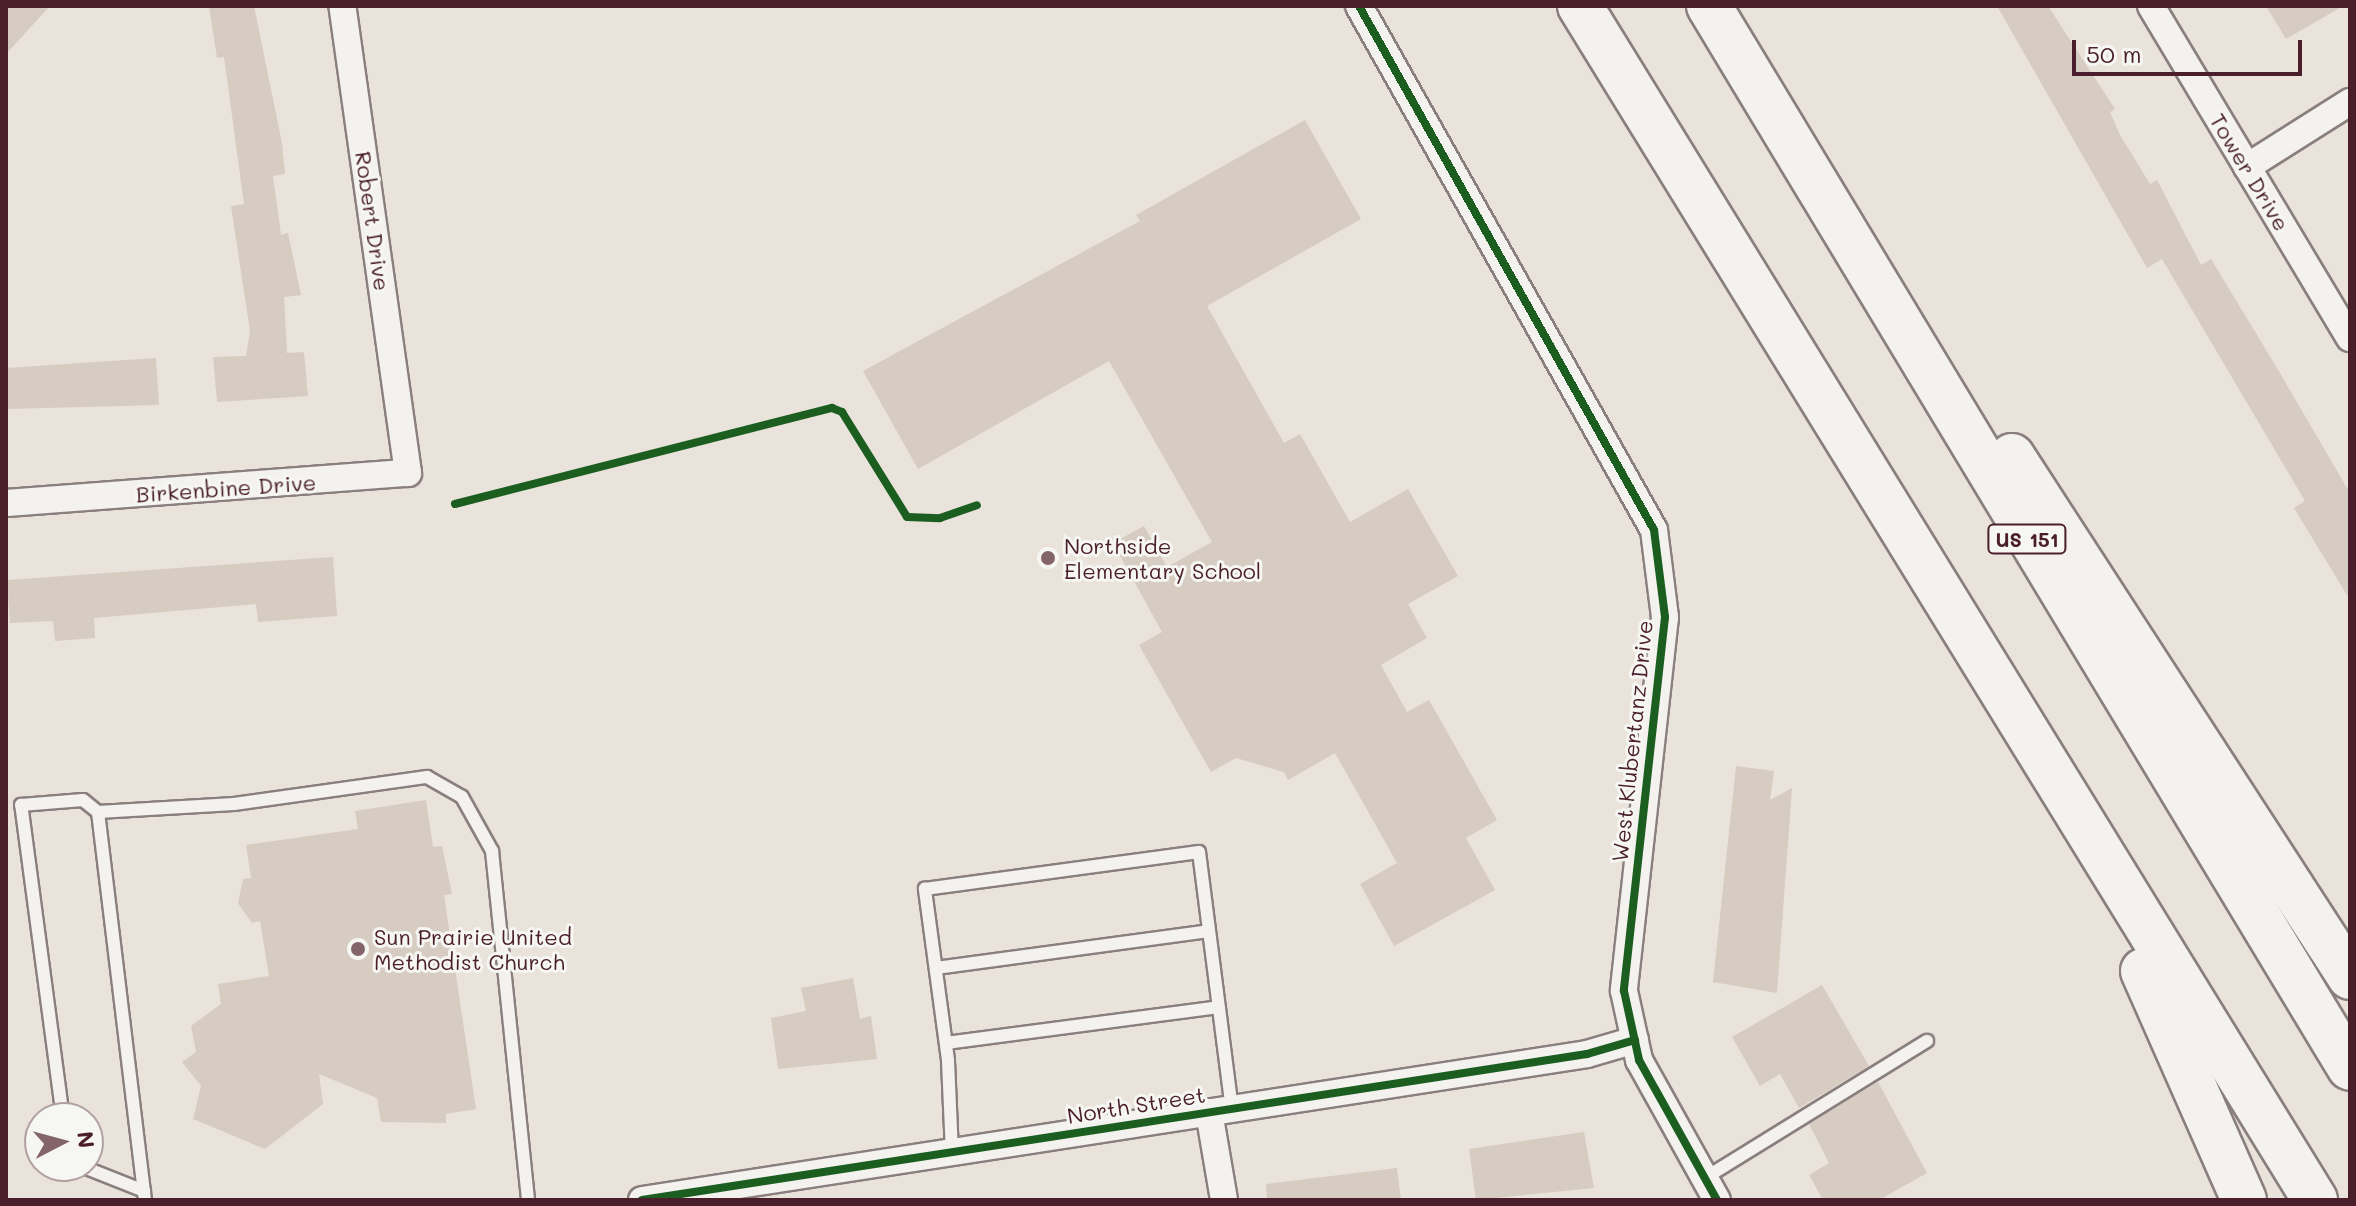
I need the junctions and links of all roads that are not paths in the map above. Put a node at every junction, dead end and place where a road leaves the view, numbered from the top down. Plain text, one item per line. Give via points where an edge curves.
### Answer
1 (342, 6) edge
2 (1359, 6) edge
3 (1580, 6) edge
4 (1709, 6) edge
5 (2151, 6) edge
6 (1766, 102) junction
7 (2350, 102) edge
8 (2247, 167) junction
9 (2350, 338) edge
10 (405, 435) joint
11 (1880, 497) junction
12 (6, 503) edge
13 (98, 812) junction
14 (1209, 931) junction
15 (936, 968) junction
16 (2350, 977) edge
17 (1219, 1007) junction
18 (1635, 1040) junction
19 (1927, 1041) dead end
20 (946, 1043) junction
21 (2350, 1068) edge
22 (61, 1102) edge
23 (1220, 1110) junction
24 (952, 1153) junction
25 (104, 1177) edge
26 (1711, 1189) edge
27 (745, 1193) edge
28 (144, 1196) edge
29 (528, 1200) edge
30 (642, 1200) edge
31 (1224, 1200) edge
32 (2244, 1200) edge
33 (2315, 1200) edge

1 - 10 street, Robert Drive
2 - 18 street, West Klubertanz Drive via 1654,530 1665,617 1628,932 1624,991
3 - 11 highway
4 - 6 highway, US 151
5 - 8 street, Tower Drive
6 - 16 highway via 1959,371
6 - 21 highway, US 151
7 - 8 street
8 - 9 street, Tower Drive
10 - 12 street, Birkenbine Drive via 408,473 400,477
11 - 32 highway via 2169,1021
11 - 33 highway
13 - 22 lane via 83,800 21,805
13 - 28 lane
13 - 29 lane via 234,804 427,777 462,797 492,851
14 - 15 lane
14 - 15 lane via 1199,852 925,889
14 - 17 lane
15 - 20 lane
17 - 20 lane
17 - 23 lane
18 - 23 street, North Street
18 - 26 street, West Klubertanz Drive
19 - 26 lane
20 - 24 lane
23 - 24 street, North Street
23 - 31 street
24 - 27 street, North Street
25 - 28 lane
27 - 30 street, North Street

